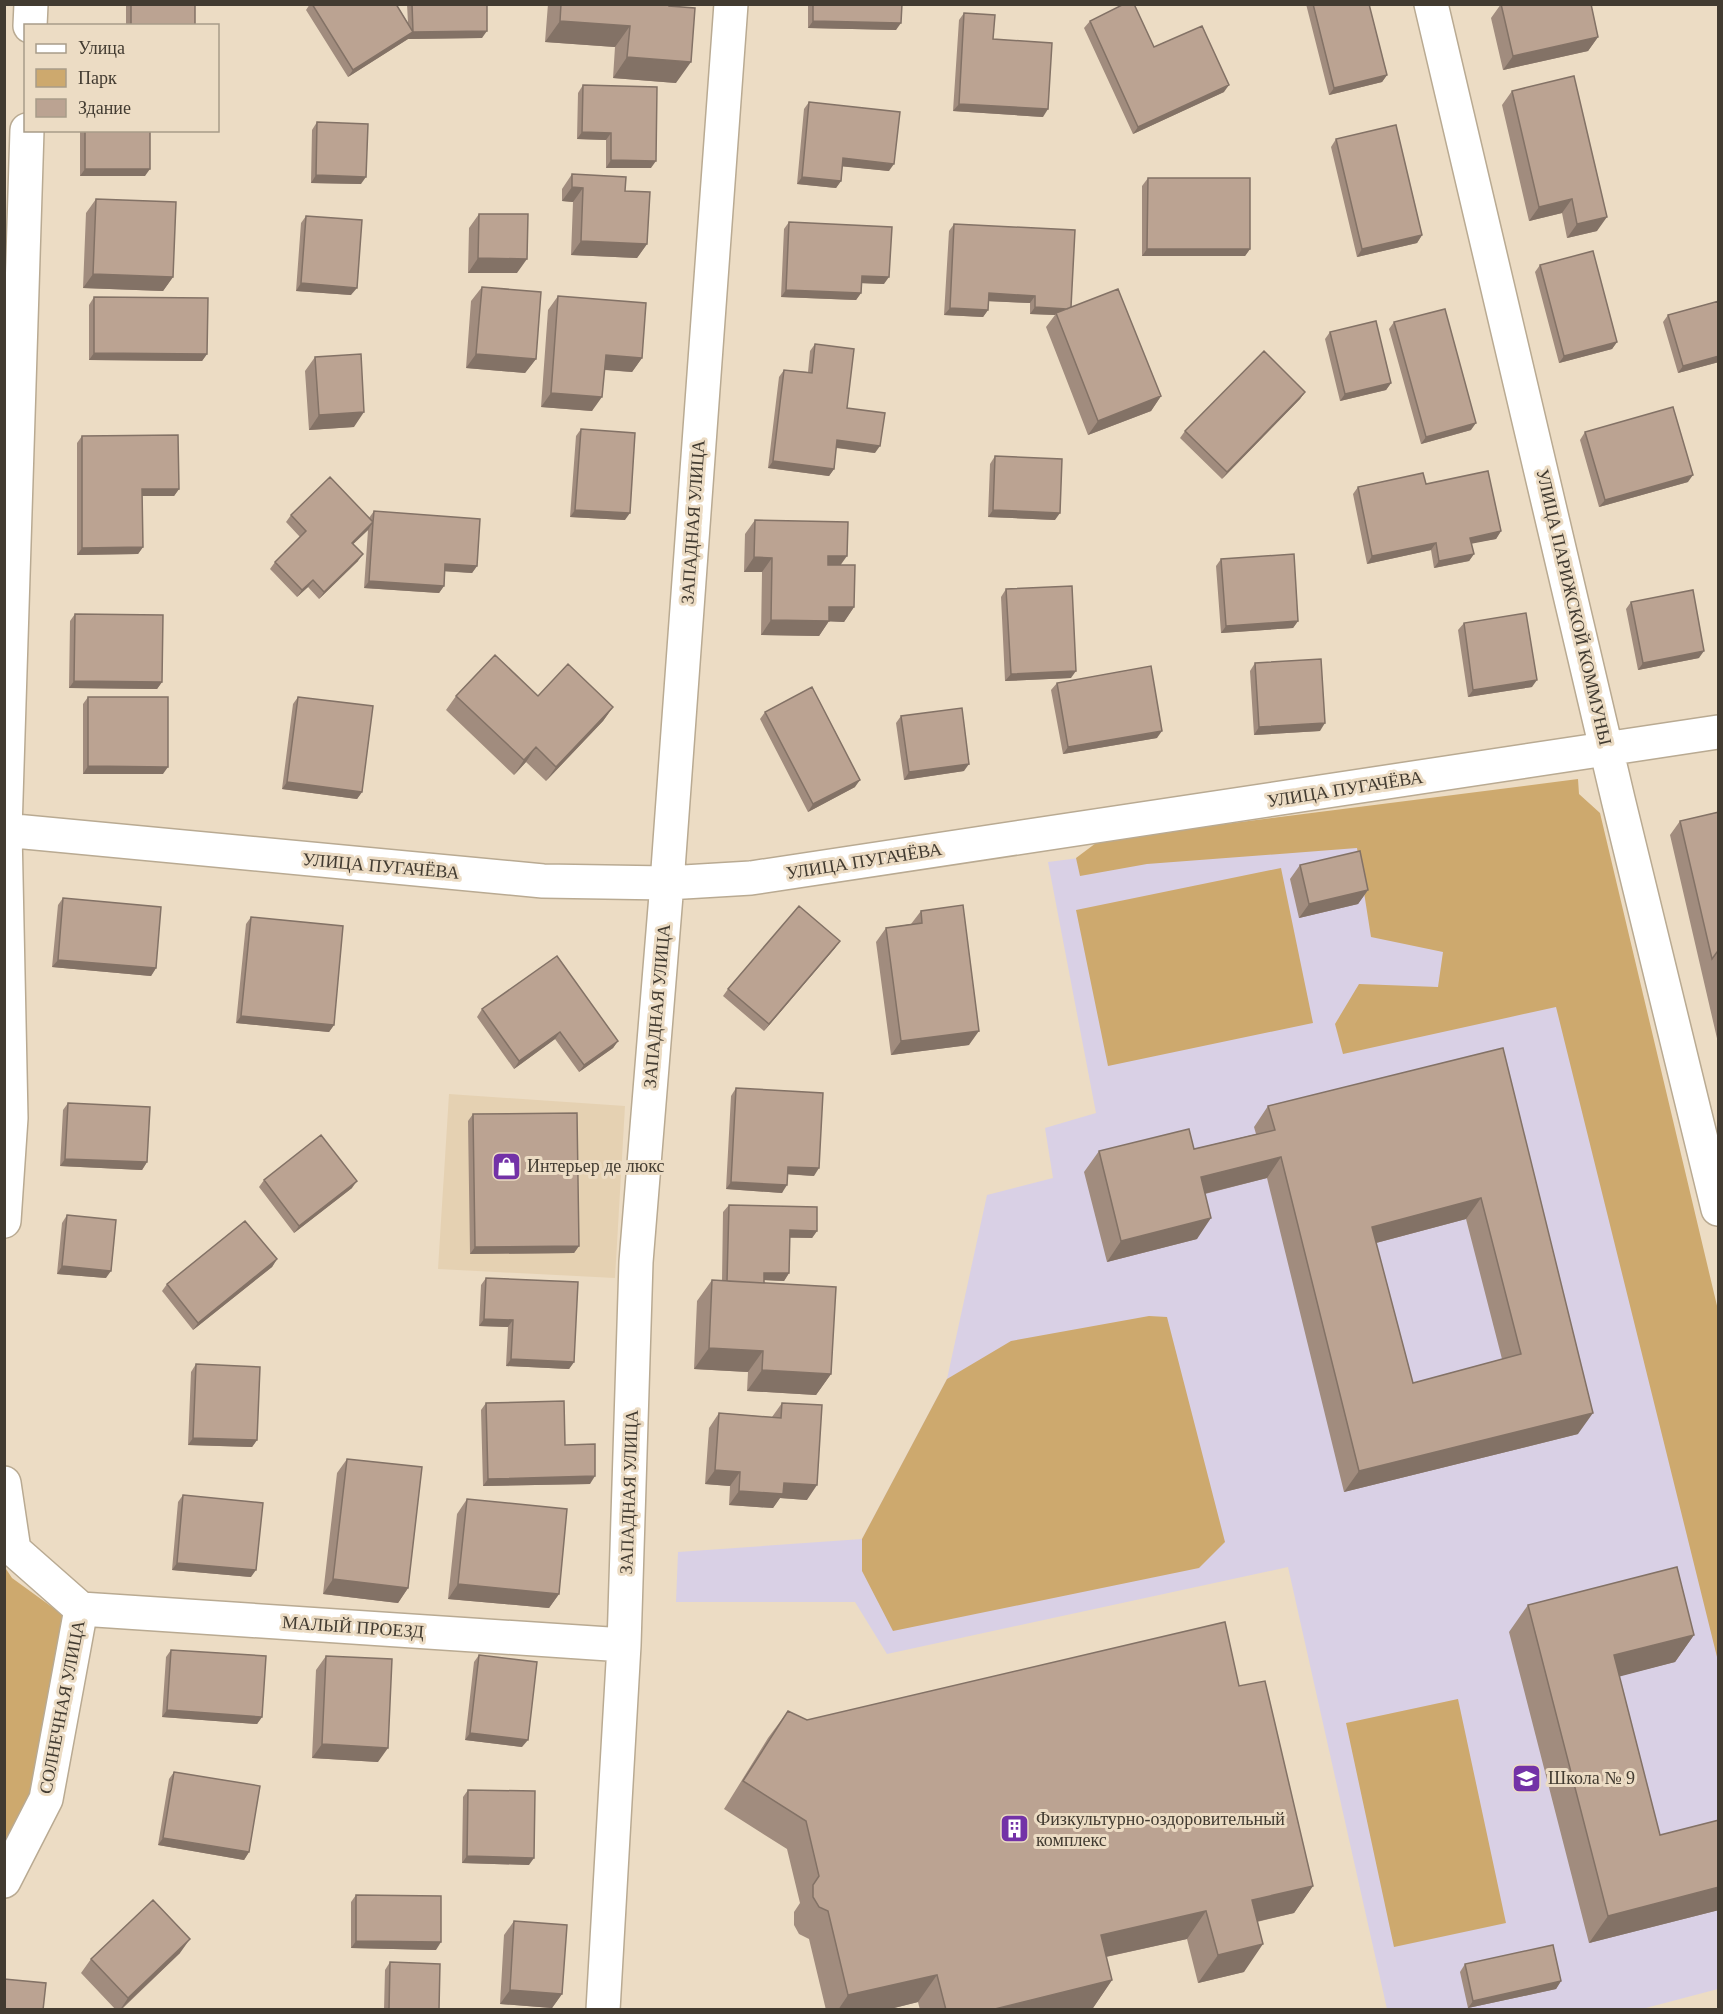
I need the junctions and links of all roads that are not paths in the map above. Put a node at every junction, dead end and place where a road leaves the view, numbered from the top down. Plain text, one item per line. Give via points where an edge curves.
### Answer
1 (31, 4) edge
2 (731, 4) edge
3 (1431, 4) edge
4 (30, 24) edge
5 (27, 132) edge
6 (1719, 732) edge
7 (1607, 749) junction
8 (5, 830) edge
9 (668, 884) junction
10 (1719, 1209) edge
11 (4, 1221) edge
12 (4, 1483) edge
13 (81, 1609) junction
14 (624, 1645) junction
15 (4, 1881) edge
16 (603, 2010) edge

1 - 4 street
2 - 9 street, ЗАПАДНАЯ УЛИЦА
3 - 7 street, УЛИЦА ПАРИЖСКОЙ КОММУНЫ
5 - 8 street
6 - 7 street, УЛИЦА ПУГАЧЁВА
7 - 9 street, УЛИЦА ПУГАЧЁВА via 751,879
7 - 10 street, УЛИЦА ПАРИЖСКОЙ КОММУНЫ
8 - 9 street, УЛИЦА ПУГАЧЁВА via 543,881
8 - 11 street via 10,1118
9 - 14 street, ЗАПАДНАЯ УЛИЦА via 636,1262
12 - 13 street, СОЛНЕЧНАЯ УЛИЦА via 14,1550
13 - 14 street, МАЛЫЙ ПРОЕЗД
13 - 15 street, СОЛНЕЧНАЯ УЛИЦА via 46,1799
14 - 16 street, ЗАПАДНАЯ УЛИЦА

